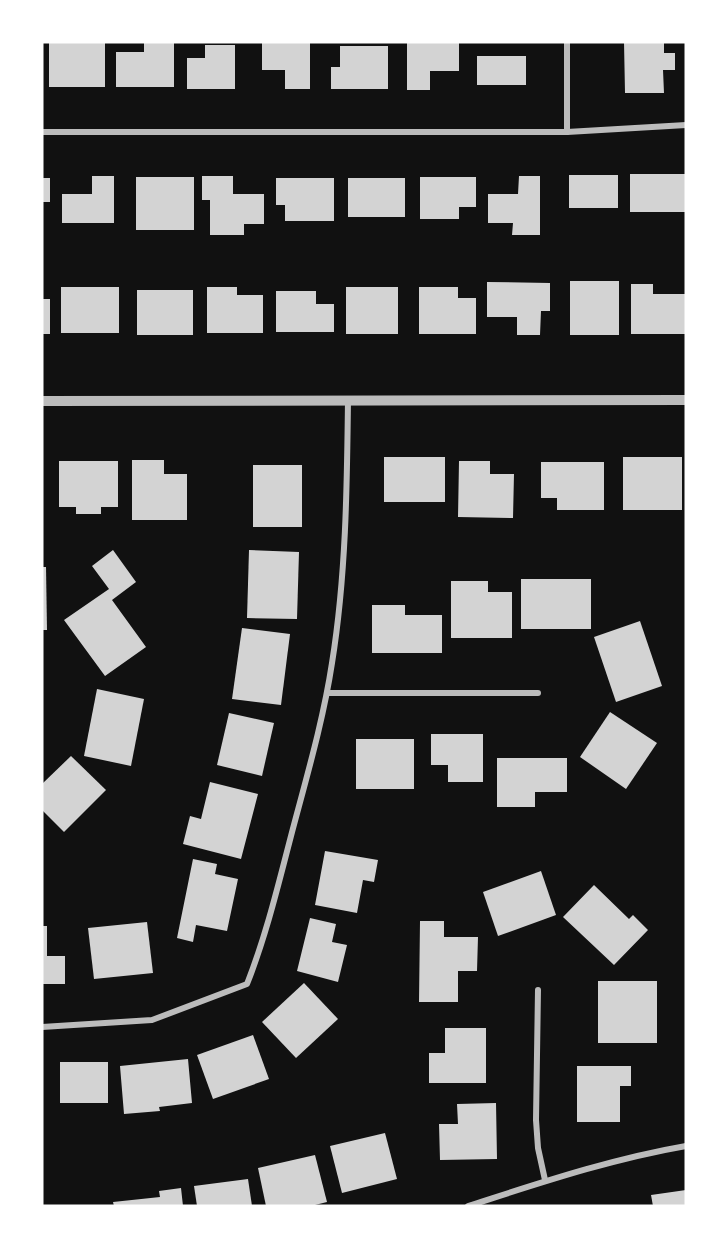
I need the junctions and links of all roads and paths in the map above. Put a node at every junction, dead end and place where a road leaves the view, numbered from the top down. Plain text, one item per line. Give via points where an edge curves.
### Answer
1 (567, 42) edge
2 (686, 125) edge
3 (42, 132) edge
4 (567, 132) junction
5 (348, 400) junction
6 (686, 400) edge
7 (42, 401) edge
8 (327, 693) junction
9 (538, 693) dead end
10 (538, 990) dead end
11 (42, 1026) edge
12 (686, 1146) edge
13 (545, 1180) junction
14 (468, 1206) edge

1 - 4 street
2 - 4 street
3 - 4 street
5 - 6 street
5 - 7 street
5 - 8 street via 341,601
8 - 9 street
8 - 11 street via 269,920 247,984 152,1020
10 - 13 street via 536,1120
12 - 13 street via 644,1153
13 - 14 street

